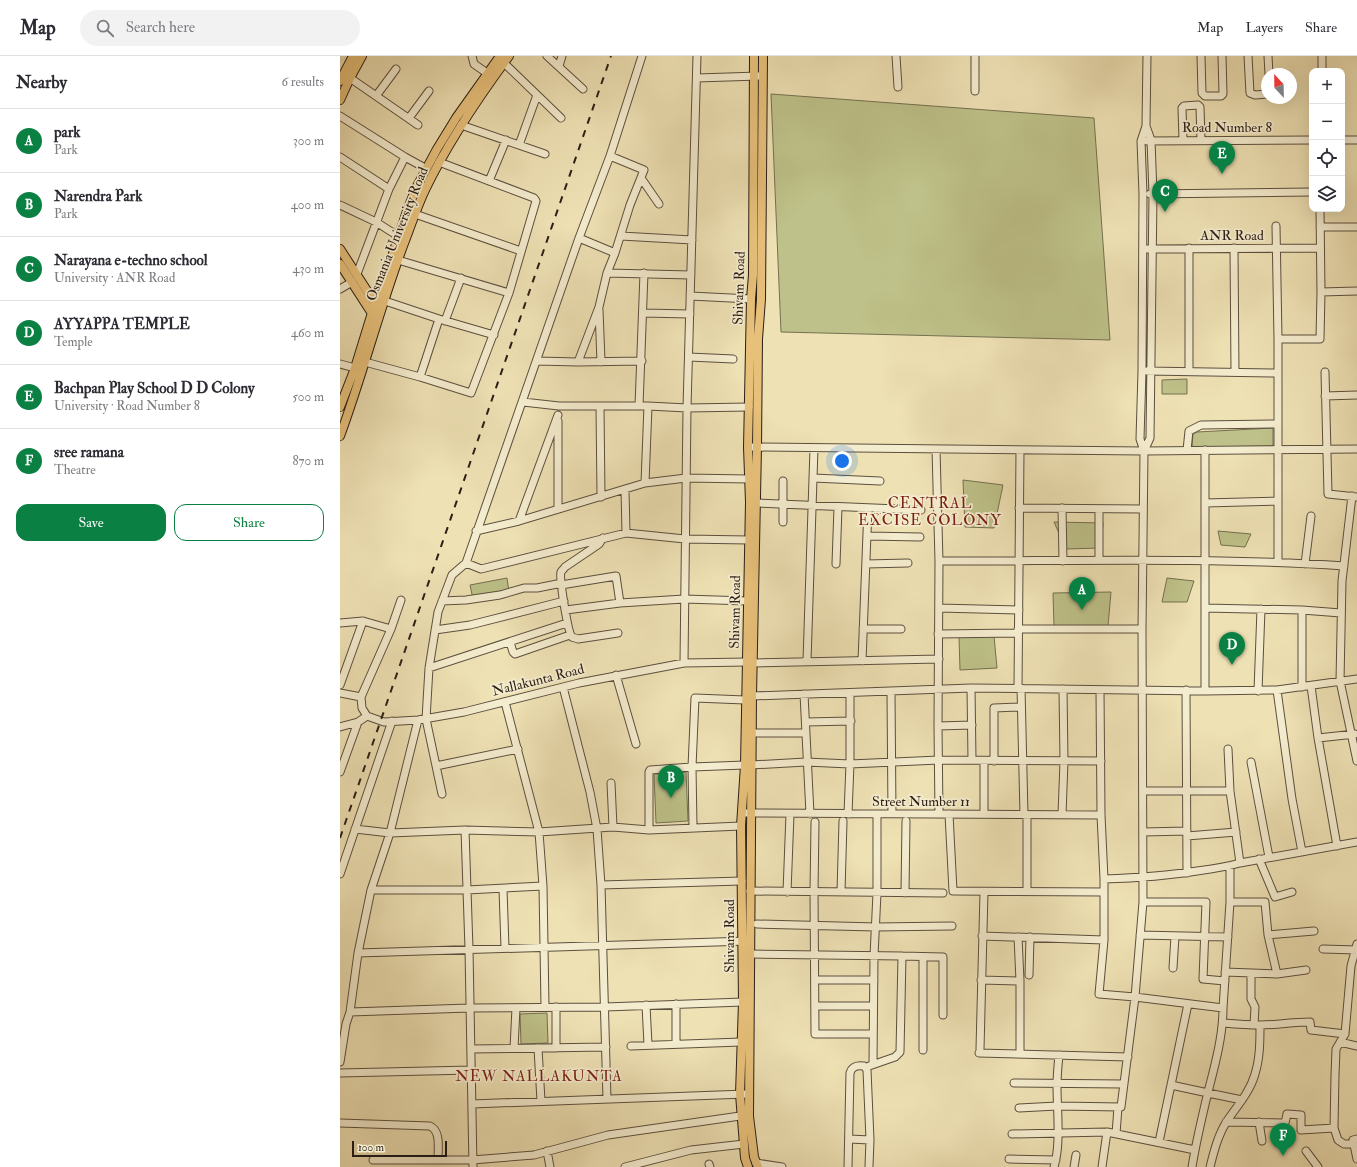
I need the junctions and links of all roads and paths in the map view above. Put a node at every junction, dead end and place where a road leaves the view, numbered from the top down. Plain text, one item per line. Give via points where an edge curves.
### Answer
1 (353, 56) edge
2 (362, 56) edge
3 (472, 56) edge
4 (547, 56) edge
5 (562, 56) edge
6 (642, 56) edge
7 (697, 56) edge
8 (754, 56) edge
9 (762, 56) edge
10 (896, 56) edge
11 (975, 56) edge
12 (1147, 56) edge
13 (1201, 56) edge
14 (1222, 56) edge
15 (1248, 56) edge
16 (1268, 56) edge
17 (1322, 56) edge
18 (505, 58) edge
19 (559, 66) junction
20 (1269, 68) edge
21 (1322, 68) edge
22 (396, 69) dead end
23 (487, 73) junction
24 (758, 76) junction
25 (350, 78) junction
26 (697, 78) junction
27 (340, 81) edge
28 (898, 87) dead end
29 (583, 89) dead end
30 (429, 91) dead end
31 (975, 91) dead end
32 (1261, 94) edge
33 (537, 95) junction
34 (376, 96) junction
35 (340, 100) edge
36 (340, 116) edge
37 (409, 118) junction
38 (561, 118) dead end
39 (418, 125) dead end
40 (461, 125) junction
41 (1146, 126) junction
42 (506, 140) junction
43 (1151, 140) junction
44 (1183, 140) junction
45 (1200, 140) junction
46 (1309, 140) edge
47 (1345, 140) edge
48 (1357, 140) edge
49 (1141, 141) junction
50 (519, 145) junction
51 (545, 154) dead end
52 (610, 156) junction
53 (340, 157) edge
54 (405, 157) junction
55 (439, 162) junction
56 (425, 168) junction
57 (641, 178) junction
58 (489, 181) junction
59 (389, 189) junction
60 (1309, 192) edge
61 (1144, 194) junction
62 (1153, 194) junction
63 (659, 204) dead end
64 (340, 205) edge
65 (1320, 212) edge
66 (415, 214) junction
67 (376, 222) junction
68 (1276, 226) dead end
69 (1320, 227) junction
70 (1357, 227) edge
71 (398, 236) junction
72 (621, 236) junction
73 (579, 238) junction
74 (692, 240) junction
75 (1143, 248) junction
76 (1152, 248) junction
77 (1189, 248) junction
78 (1234, 248) junction
79 (1276, 248) junction
80 (1320, 248) junction
81 (340, 249) edge
82 (521, 251) junction
83 (615, 252) junction
84 (398, 260) junction
85 (340, 264) edge
86 (607, 273) junction
87 (644, 273) junction
88 (357, 274) junction
89 (691, 275) junction
90 (461, 278) junction
91 (352, 282) junction
92 (382, 287) junction
93 (340, 288) edge
94 (367, 291) junction
95 (1357, 291) edge
96 (1321, 292) junction
97 (509, 293) junction
98 (690, 296) junction
99 (751, 299) junction
100 (379, 302) junction
101 (599, 307) junction
102 (643, 313) junction
103 (690, 314) junction
104 (375, 316) junction
105 (442, 320) junction
106 (494, 335) junction
107 (1278, 339) junction
108 (688, 358) junction
109 (733, 359) dead end
110 (537, 361) junction
111 (642, 361) junction
112 (365, 362) junction
113 (578, 362) junction
114 (601, 362) junction
115 (340, 364) edge
116 (355, 368) junction
117 (1142, 371) junction
118 (1151, 371) junction
119 (1189, 371) junction
120 (1235, 372) junction
121 (1325, 372) dead end
122 (1278, 373) junction
123 (420, 377) junction
124 (1357, 395) edge
125 (1326, 396) junction
126 (523, 402) junction
127 (560, 406) junction
128 (639, 406) junction
129 (648, 406) junction
130 (340, 407) edge
131 (600, 407) junction
132 (749, 407) junction
133 (687, 408) junction
134 (558, 416) junction
135 (1277, 424) junction
136 (340, 436) edge
137 (748, 447) junction
138 (757, 447) junction
139 (814, 448) junction
140 (936, 449) junction
141 (1326, 449) junction
142 (1357, 449) edge
143 (1020, 450) junction
144 (1186, 450) junction
145 (1205, 450) junction
146 (1277, 450) junction
147 (1144, 451) junction
148 (686, 478) junction
149 (749, 478) junction
150 (813, 478) junction
151 (783, 481) dead end
152 (880, 481) dead end
153 (645, 483) junction
154 (624, 490) junction
155 (601, 497) junction
156 (1355, 497) edge
157 (1278, 501) junction
158 (756, 503) junction
159 (1205, 503) junction
160 (783, 504) junction
161 (812, 506) junction
162 (838, 507) junction
163 (868, 508) junction
164 (1019, 508) junction
165 (1062, 508) junction
166 (558, 509) junction
167 (1099, 509) junction
168 (1143, 509) junction
169 (921, 510) dead end
170 (1311, 516) dead end
171 (518, 521) junction
172 (783, 522) dead end
173 (476, 531) junction
174 (626, 533) junction
175 (868, 536) junction
176 (920, 537) dead end
177 (604, 538) junction
178 (685, 538) junction
179 (749, 540) junction
180 (1099, 560) junction
181 (1142, 560) junction
182 (939, 561) junction
183 (1019, 561) junction
184 (1063, 561) junction
185 (1205, 561) junction
186 (1278, 562) junction
187 (466, 563) junction
188 (908, 563) dead end
189 (836, 564) dead end
190 (866, 564) junction
191 (1305, 564) junction
192 (1344, 566) junction
193 (561, 585) junction
194 (684, 599) junction
195 (401, 600) dead end
196 (564, 601) junction
197 (748, 601) junction
198 (442, 602) junction
199 (620, 603) junction
200 (939, 608) junction
201 (1205, 608) junction
202 (1261, 609) junction
203 (566, 610) junction
204 (1019, 610) junction
205 (1302, 610) junction
206 (1341, 612) junction
207 (363, 621) junction
208 (340, 623) edge
209 (567, 623) junction
210 (391, 629) junction
211 (863, 629) junction
212 (901, 629) dead end
213 (1142, 629) junction
214 (435, 630) junction
215 (1018, 631) junction
216 (618, 633) dead end
217 (570, 634) junction
218 (938, 634) junction
219 (510, 642) junction
220 (939, 659) junction
221 (807, 661) junction
222 (862, 661) junction
223 (684, 662) junction
224 (750, 662) junction
225 (428, 668) junction
226 (616, 675) junction
227 (1357, 679) edge
228 (1340, 681) junction
229 (340, 685) edge
230 (1311, 686) junction
231 (563, 687) junction
232 (1302, 687) junction
233 (972, 688) junction
234 (1020, 688) junction
235 (939, 689) junction
236 (1063, 689) junction
237 (1100, 690) junction
238 (1142, 690) junction
239 (1186, 690) junction
240 (1277, 690) junction
241 (1258, 691) junction
242 (891, 692) junction
243 (1205, 692) junction
244 (340, 693) edge
245 (850, 693) junction
246 (804, 694) junction
247 (361, 697) junction
248 (748, 698) junction
249 (505, 702) junction
250 (1021, 707) junction
251 (367, 716) junction
252 (426, 718) junction
253 (418, 720) junction
254 (392, 721) junction
255 (851, 721) junction
256 (358, 722) junction
257 (806, 722) junction
258 (972, 725) junction
259 (938, 726) junction
260 (340, 727) edge
261 (806, 733) junction
262 (752, 734) junction
263 (1355, 734) edge
264 (1318, 738) junction
265 (636, 744) dead end
266 (518, 749) junction
267 (1228, 749) dead end
268 (939, 760) junction
269 (972, 760) junction
270 (1023, 760) junction
271 (984, 761) junction
272 (994, 761) junction
273 (1064, 761) junction
274 (1101, 761) junction
275 (1357, 761) edge
276 (806, 762) junction
277 (1251, 762) dead end
278 (891, 763) junction
279 (850, 764) junction
280 (748, 765) junction
281 (436, 766) junction
282 (692, 767) junction
283 (340, 772) edge
284 (611, 783) dead end
285 (1143, 791) junction
286 (1187, 791) junction
287 (1230, 791) junction
288 (442, 794) dead end
289 (742, 813) junction
290 (751, 813) junction
291 (790, 814) junction
292 (810, 814) junction
293 (848, 814) junction
294 (877, 814) junction
295 (892, 814) junction
296 (939, 814) junction
297 (949, 814) junction
298 (984, 814) junction
299 (1025, 815) junction
300 (1062, 815) junction
301 (1101, 815) junction
302 (842, 821) dead end
303 (906, 821) dead end
304 (815, 822) dead end
305 (741, 826) junction
306 (693, 827) junction
307 (613, 828) junction
308 (355, 829) junction
309 (597, 829) junction
310 (465, 830) junction
311 (649, 830) junction
312 (539, 832) junction
313 (1143, 832) junction
314 (1236, 832) junction
315 (390, 833) junction
316 (1187, 834) junction
317 (1357, 842) edge
318 (1337, 846) junction
319 (1302, 852) junction
320 (1269, 857) junction
321 (1259, 859) junction
322 (1240, 862) junction
323 (1230, 866) junction
324 (1187, 873) junction
325 (340, 874) edge
326 (1143, 878) junction
327 (1104, 879) junction
328 (742, 881) junction
329 (601, 885) junction
330 (543, 886) junction
331 (503, 889) junction
332 (371, 890) junction
333 (467, 890) junction
334 (750, 891) junction
335 (1027, 891) junction
336 (787, 892) junction
337 (814, 892) junction
338 (841, 892) junction
339 (984, 892) junction
340 (1104, 892) junction
341 (1292, 892) dead end
342 (877, 893) junction
343 (905, 893) junction
344 (943, 893) dead end
345 (1275, 897) junction
346 (1143, 902) junction
347 (1230, 902) junction
348 (1265, 902) junction
349 (757, 924) dead end
350 (814, 925) junction
351 (952, 926) dead end
352 (876, 927) junction
353 (1314, 931) dead end
354 (1140, 935) junction
355 (1268, 935) junction
356 (982, 936) junction
357 (1175, 936) junction
358 (1018, 937) junction
359 (1030, 937) junction
360 (1205, 937) junction
361 (1228, 937) junction
362 (1104, 940) junction
363 (746, 941) junction
364 (603, 946) junction
365 (544, 947) junction
366 (505, 948) junction
367 (1356, 948) edge
368 (469, 949) junction
369 (1323, 949) dead end
370 (358, 953) junction
371 (751, 954) junction
372 (815, 956) junction
373 (874, 956) junction
374 (902, 956) junction
375 (923, 956) junction
376 (1173, 968) dead end
377 (1306, 970) dead end
378 (1225, 972) junction
379 (1251, 973) junction
380 (1277, 974) junction
381 (1029, 976) dead end
382 (815, 980) junction
383 (874, 980) junction
384 (981, 980) junction
385 (1020, 981) junction
386 (1225, 981) junction
387 (1135, 997) junction
388 (743, 1002) junction
389 (676, 1004) junction
390 (1188, 1004) junction
391 (646, 1006) junction
392 (815, 1006) junction
393 (873, 1006) junction
394 (545, 1007) junction
395 (556, 1007) junction
396 (604, 1007) junction
397 (469, 1008) junction
398 (516, 1008) junction
399 (1223, 1008) junction
400 (350, 1012) junction
401 (943, 1015) dead end
402 (343, 1023) edge
403 (1223, 1023) junction
404 (1257, 1025) junction
405 (873, 1034) junction
406 (1345, 1034) junction
407 (741, 1042) junction
408 (1340, 1042) junction
409 (676, 1044) junction
410 (648, 1045) junction
411 (631, 1046) dead end
412 (1357, 1046) edge
413 (606, 1047) junction
414 (514, 1048) junction
415 (538, 1048) junction
416 (556, 1048) junction
417 (471, 1049) junction
418 (923, 1050) dead end
419 (1020, 1054) junction
420 (1059, 1055) junction
421 (1128, 1056) junction
422 (340, 1062) edge
423 (869, 1066) junction
424 (471, 1070) junction
425 (340, 1073) edge
426 (1014, 1083) dead end
427 (1057, 1084) junction
428 (1123, 1084) junction
429 (1171, 1085) junction
430 (740, 1094) junction
431 (749, 1094) junction
432 (1208, 1094) junction
433 (607, 1099) junction
434 (1242, 1100) junction
435 (540, 1101) junction
436 (472, 1104) junction
437 (1057, 1106) junction
438 (1118, 1107) junction
439 (1019, 1108) dead end
440 (745, 1115) junction
441 (1226, 1122) junction
442 (1259, 1122) junction
443 (340, 1123) edge
444 (1334, 1128) junction
445 (1107, 1132) junction
446 (1058, 1133) junction
447 (1012, 1134) dead end
448 (1116, 1134) junction
449 (849, 1139) junction
450 (870, 1140) junction
451 (1262, 1141) dead end
452 (1159, 1142) junction
453 (1356, 1142) edge
454 (744, 1144) junction
455 (1195, 1150) junction
456 (547, 1151) junction
457 (1306, 1151) dead end
458 (1076, 1155) dead end
459 (438, 1159) junction
460 (1009, 1159) dead end
461 (1357, 1159) edge
462 (373, 1160) dead end
463 (472, 1163) edge
464 (1055, 1163) edge
465 (757, 1165) edge
466 (869, 1166) dead end
467 (550, 1167) edge
468 (625, 1167) edge
469 (748, 1167) edge
470 (782, 1167) edge
471 (848, 1167) edge
472 (1074, 1167) edge
473 (1102, 1167) edge
474 (1192, 1167) edge
475 (1210, 1167) edge
476 (1318, 1167) edge

1 - 27 main road
2 - 25 main road
3 - 23 street via 474,64
4 - 19 street
5 - 19 street
6 - 52 street
7 - 26 street
8 - 24 main road, Shivam Road
9 - 24 main road, Shivam Road
10 - 28 street
11 - 31 street
12 - 41 street
13 - 14 street via 1202,93 1205,96 1221,96
15 - 32 street via 1250,93
16 - 20 street
17 - 21 street
18 - 23 main road, Osmania University Road
18 - 33 street
18 - 40 main road, Osmania University Road
19 - 29 street
22 - 34 street
23 - 56 main road, Osmania University Road
24 - 26 street
24 - 99 main road, Shivam Road
24 - 138 main road, Shivam Road via 761,299
25 - 34 street
25 - 35 main road
26 - 74 street
30 - 37 street
33 - 38 street
33 - 50 street
34 - 37 street
36 - 54 street
37 - 39 street
40 - 42 street
40 - 55 main road, Osmania University Road
41 - 43 street
41 - 49 street
42 - 50 street
42 - 58 street
43 - 44 street, Road Number 8
43 - 49 street, Road Number 8
43 - 62 street
44 - 45 street, Road Number 8
44 - 45 street via 1182,108 1198,105
45 - 46 street, Road Number 8
47 - 48 street
49 - 61 street
50 - 51 street
52 - 57 street via 644,170
52 - 73 street
53 - 59 street
54 - 56 street
54 - 59 street
55 - 58 street
55 - 66 main road, Osmania University Road
56 - 71 main road, Osmania University Road
57 - 63 street
57 - 72 street
58 - 82 street via 536,200
59 - 67 street
60 - 62 street
61 - 62 street
61 - 75 street
62 - 76 street
64 - 67 street
65 - 69 street
66 - 82 street
66 - 84 main road, Osmania University Road
67 - 71 street
67 - 88 street
68 - 79 street
69 - 70 street
69 - 80 street
71 - 92 main road, Osmania University Road
72 - 74 street
72 - 83 street
73 - 83 street
73 - 110 street
74 - 89 street
75 - 76 street, ANR Road
75 - 117 street
76 - 77 street, ANR Road
76 - 118 street
77 - 78 street, ANR Road
77 - 119 street
78 - 79 street, ANR Road
78 - 120 street
79 - 80 street, ANR Road
79 - 107 street
80 - 96 street
81 - 88 main road
82 - 97 street
83 - 86 street
84 - 90 street
84 - 100 main road, Osmania University Road
85 - 91 main road
86 - 87 street
86 - 101 street
87 - 89 street
87 - 102 street
88 - 94 main road
89 - 98 street
90 - 97 street
90 - 105 street
91 - 93 street
91 - 104 main road
92 - 94 main road
92 - 100 main road, Osmania University Road
94 - 100 main road
95 - 96 street
96 - 107 street via 1320,339
97 - 106 street
98 - 99 street
98 - 103 street
99 - 132 main road, Shivam Road
100 - 104 main road, Osmania University Road
100 - 105 street
101 - 113 street
101 - 114 street
102 - 103 street
102 - 111 street
103 - 108 street
104 - 112 main road, Osmania University Road
104 - 116 main road, Osmania University Road
105 - 106 street
105 - 123 street
106 - 123 street via 471,393
107 - 122 street
108 - 109 street
108 - 133 street
110 - 113 street
110 - 126 street
111 - 114 street
111 - 128 street
112 - 123 street
112 - 136 main road, Osmania University Road
113 - 114 street
115 - 116 street
116 - 130 main road, Osmania University Road
117 - 118 street
117 - 147 street via 1140,438
118 - 119 street
118 - 147 street via 1150,438
119 - 120 street
120 - 122 street
121 - 125 street
122 - 135 street
124 - 125 street
125 - 141 street
126 - 127 street
126 - 173 street
127 - 131 street
127 - 134 street
128 - 129 street
128 - 131 street
129 - 133 street
129 - 153 street
131 - 155 street
132 - 133 street
132 - 137 main road, Shivam Road
133 - 148 street
134 - 166 street
134 - 171 street
135 - 144 street via 1194,427 1189,431
135 - 146 street
137 - 138 street
137 - 149 main road, Shivam Road
138 - 139 street
138 - 158 main road, Shivam Road
139 - 140 street
139 - 150 street
140 - 143 street
140 - 182 street
141 - 142 street
141 - 146 street
141 - 156 street via 1328,494
143 - 147 street
143 - 164 street
144 - 145 street
144 - 147 street
145 - 146 street
145 - 159 street
146 - 157 street
147 - 168 street
148 - 149 street
148 - 153 street
148 - 178 street
149 - 179 main road, Shivam Road
150 - 152 street
150 - 161 street
151 - 160 street
153 - 154 street
154 - 155 street
154 - 174 street
155 - 166 street
156 - 192 street
157 - 159 street
157 - 186 street
158 - 160 street
158 - 224 main road, Shivam Road
159 - 185 street
160 - 161 street
160 - 172 street
161 - 162 street
161 - 221 street
162 - 163 street
162 - 189 street
163 - 169 street
163 - 175 street
164 - 165 street
164 - 183 street
165 - 167 street
165 - 184 street
166 - 171 street
167 - 168 street
167 - 180 street
168 - 181 street
170 - 191 street
171 - 173 street
173 - 187 street
174 - 177 street
174 - 178 street
175 - 176 street
175 - 190 street
177 - 187 street via 481,569
177 - 193 street via 565,567 561,573
178 - 179 street
178 - 194 street
179 - 197 main road, Shivam Road
180 - 181 street
180 - 184 street
181 - 185 street
181 - 213 street
182 - 183 street
182 - 200 street
183 - 184 street
183 - 204 street
185 - 186 street
185 - 201 street
186 - 191 street
187 - 198 street via 452,575
188 - 190 street
190 - 211 street
191 - 192 street
192 - 206 street
193 - 196 street
193 - 198 street
193 - 199 street via 616,576
194 - 197 street
194 - 199 street
194 - 223 street
195 - 210 street
196 - 203 street
196 - 214 street via 470,625
197 - 224 main road, Shivam Road
198 - 214 street
199 - 203 street
200 - 204 street
200 - 218 street
201 - 202 street
201 - 243 street
202 - 205 street
202 - 241 street
203 - 209 street
204 - 215 street
205 - 206 street
205 - 232 street
206 - 228 street
207 - 208 street
207 - 210 street
207 - 229 street
209 - 217 street
209 - 219 street
210 - 247 street
211 - 212 street
211 - 222 street
213 - 215 street
213 - 238 street
214 - 225 street
215 - 218 street
215 - 234 street
216 - 217 street via 578,639
217 - 219 street via 515,654
218 - 220 street
219 - 225 street
220 - 222 street, Nallakunta Road
220 - 235 street
221 - 222 street, Nallakunta Road
221 - 224 street, Nallakunta Road
223 - 224 street, Nallakunta Road
223 - 226 street, Nallakunta Road
224 - 248 main road, Shivam Road
225 - 252 street
226 - 231 street, Nallakunta Road
226 - 265 street
227 - 228 street
228 - 230 street
228 - 263 street
230 - 232 street
230 - 264 street
231 - 249 street, Nallakunta Road
231 - 309 street
232 - 240 street
233 - 234 street
233 - 235 street
233 - 258 street
234 - 236 street
234 - 250 street
235 - 242 street
235 - 259 street
236 - 237 street
236 - 273 street
237 - 238 street
237 - 274 street
238 - 239 street
238 - 285 street
239 - 243 street
239 - 286 street
240 - 241 street
240 - 319 street
241 - 243 street
242 - 245 street
242 - 278 street
244 - 247 street
245 - 246 street
245 - 255 street
246 - 248 street
246 - 257 street
247 - 251 street via 362,708
248 - 262 main road, Shivam Road
248 - 280 main road, Shivam Road
248 - 282 street via 695,698
249 - 252 street, Nallakunta Road
249 - 266 street
250 - 270 street
250 - 272 street via 994,708
251 - 254 street, Nallakunta Road via 384,722
251 - 256 street
252 - 253 street, Nallakunta Road
252 - 281 street
253 - 254 street, Nallakunta Road
253 - 315 street
254 - 308 street
255 - 257 street
255 - 279 street
256 - 260 street
256 - 283 street
257 - 261 street
258 - 259 street
258 - 269 street
259 - 268 street
261 - 262 street
261 - 276 street
262 - 280 main road, Shivam Road
263 - 264 street
263 - 275 street
264 - 318 street
266 - 281 street
266 - 312 street
267 - 287 street
268 - 269 street
268 - 278 street
268 - 296 street
269 - 271 street
270 - 272 street
270 - 273 street
270 - 299 street
271 - 272 street
271 - 298 street
273 - 274 street
273 - 300 street
274 - 301 street
276 - 279 street
276 - 280 street
276 - 292 street
277 - 320 street
278 - 279 street
278 - 295 street
279 - 293 street
280 - 282 street
280 - 289 main road, Shivam Road
280 - 290 main road, Shivam Road
281 - 288 street
282 - 306 street
282 - 311 street via 649,771
284 - 307 street
285 - 286 street
285 - 313 street
286 - 287 street
286 - 316 street
287 - 314 street
289 - 290 street, Street Number 11
289 - 305 main road, Shivam Road
290 - 291 street, Street Number 11
290 - 334 main road, Shivam Road
291 - 292 street, Street Number 11
291 - 336 street
292 - 293 street, Street Number 11
293 - 294 street, Street Number 11
294 - 295 street, Street Number 11
294 - 342 street
295 - 296 street, Street Number 11
296 - 297 street, Street Number 11
297 - 298 street, Street Number 11
297 - 339 street via 953,891
298 - 299 street, Street Number 11
299 - 300 street, Street Number 11
299 - 335 street
300 - 301 street, Street Number 11
301 - 327 street
302 - 338 street
303 - 343 street
304 - 337 street
305 - 306 street
305 - 328 main road, Shivam Road
306 - 311 street
307 - 309 street
307 - 311 street
308 - 315 street
308 - 325 street
309 - 312 street
309 - 329 street
310 - 312 street
310 - 315 street
310 - 333 street
312 - 330 street
313 - 316 street
313 - 326 street
314 - 316 street
314 - 322 street
315 - 332 street
316 - 324 street
317 - 318 street
318 - 319 street
319 - 320 street
320 - 321 street
321 - 322 street
321 - 345 street
322 - 323 street
323 - 324 street
323 - 347 street
324 - 326 street
326 - 327 street
326 - 346 street
327 - 340 street
328 - 329 street
328 - 363 main road, Shivam Road
329 - 364 street
330 - 331 street
330 - 365 street
331 - 333 street
331 - 366 street
332 - 333 street
332 - 370 street
333 - 368 street
334 - 336 street
334 - 363 main road, Shivam Road
335 - 339 street
335 - 340 street
336 - 337 street
337 - 338 street
337 - 350 street
338 - 342 street
339 - 356 street
340 - 362 street
341 - 345 street
342 - 343 street
342 - 352 street
343 - 344 street
345 - 348 street
346 - 354 street
346 - 360 street via 1206,902
347 - 348 street
347 - 361 street
348 - 355 street
349 - 350 street
350 - 352 street
350 - 372 street
351 - 352 street
352 - 373 street
353 - 355 street
354 - 357 street
354 - 387 street
355 - 380 street
356 - 358 street
356 - 384 street
357 - 360 street
357 - 376 street
358 - 359 street
358 - 385 street
359 - 362 street
359 - 381 street
360 - 361 street
360 - 386 street via 1203,980
361 - 378 street
362 - 387 street via 1099,994
363 - 364 street
363 - 371 main road, Shivam Road
363 - 388 main road, Shivam Road
364 - 365 street
364 - 396 street
365 - 366 street
365 - 394 street
366 - 368 street
367 - 369 street
367 - 406 street via 1351,966
368 - 370 street
368 - 397 street
370 - 400 street
371 - 372 street
371 - 431 main road, Shivam Road
372 - 373 street
372 - 382 street
373 - 374 street
373 - 383 street
374 - 375 street
374 - 423 street via 901,1050 895,1057
375 - 401 street via 943,957
375 - 418 street
377 - 380 street
378 - 379 street
378 - 386 street
379 - 380 street
379 - 404 street via 1251,999 1255,1007
382 - 383 street
382 - 392 street
383 - 393 street
384 - 385 street
384 - 419 street via 979,1051
385 - 419 street
386 - 399 street
387 - 390 street
387 - 421 street
388 - 389 street
388 - 407 main road, Shivam Road
389 - 391 street
389 - 409 street
390 - 399 street
390 - 429 street
391 - 396 street
391 - 410 street
392 - 393 street
392 - 405 street via 816,1034
393 - 405 street
394 - 395 street
394 - 398 street
395 - 396 street
395 - 416 street
396 - 413 street
397 - 398 street
397 - 400 street
397 - 417 street
398 - 414 street
399 - 403 street
400 - 402 street
402 - 422 street
403 - 404 street
403 - 432 street
404 - 406 street via 1310,1022 1311,1030
404 - 434 street via 1259,1052 1255,1074
405 - 423 street
406 - 408 street
407 - 409 street
407 - 430 main road, Shivam Road
408 - 412 street
408 - 444 street via 1336,1049
409 - 410 street
410 - 411 street
413 - 416 street
413 - 433 street
414 - 415 street
414 - 417 street
415 - 416 street
415 - 435 street
417 - 424 street
419 - 420 street
420 - 421 street
420 - 427 street
421 - 428 street
423 - 449 street via 856,1066 850,1073
423 - 450 street via 867,1070
424 - 425 street
424 - 436 street
426 - 427 street
427 - 428 street
427 - 437 street
428 - 438 street via 1121,1107
429 - 432 street
429 - 452 street
430 - 431 street
430 - 433 street
430 - 440 main road, Shivam Road
431 - 440 main road, Shivam Road
432 - 434 street
432 - 455 street
433 - 435 street
434 - 441 street
435 - 436 street
436 - 463 street
437 - 438 street
437 - 439 street
437 - 446 street
438 - 448 street
440 - 454 main road, Shivam Road
440 - 456 street via 608,1135
440 - 465 main road, Shivam Road
441 - 442 street
441 - 475 street
442 - 444 street via 1286,1123 1287,1114 1301,1115 1301,1130
442 - 451 street
443 - 459 street via 430,1126 435,1128 437,1133
444 - 453 street via 1338,1140 1344,1144
445 - 446 street
445 - 448 street
445 - 473 street
446 - 447 street
446 - 464 street
448 - 452 street
449 - 450 street
449 - 471 street
450 - 466 street
452 - 455 street
453 - 461 street
454 - 468 street via 691,1150
454 - 469 main road, Shivam Road
455 - 474 street
456 - 463 street
456 - 467 street
457 - 476 street
458 - 472 street
459 - 462 street
459 - 463 street
460 - 464 street
465 - 470 street

